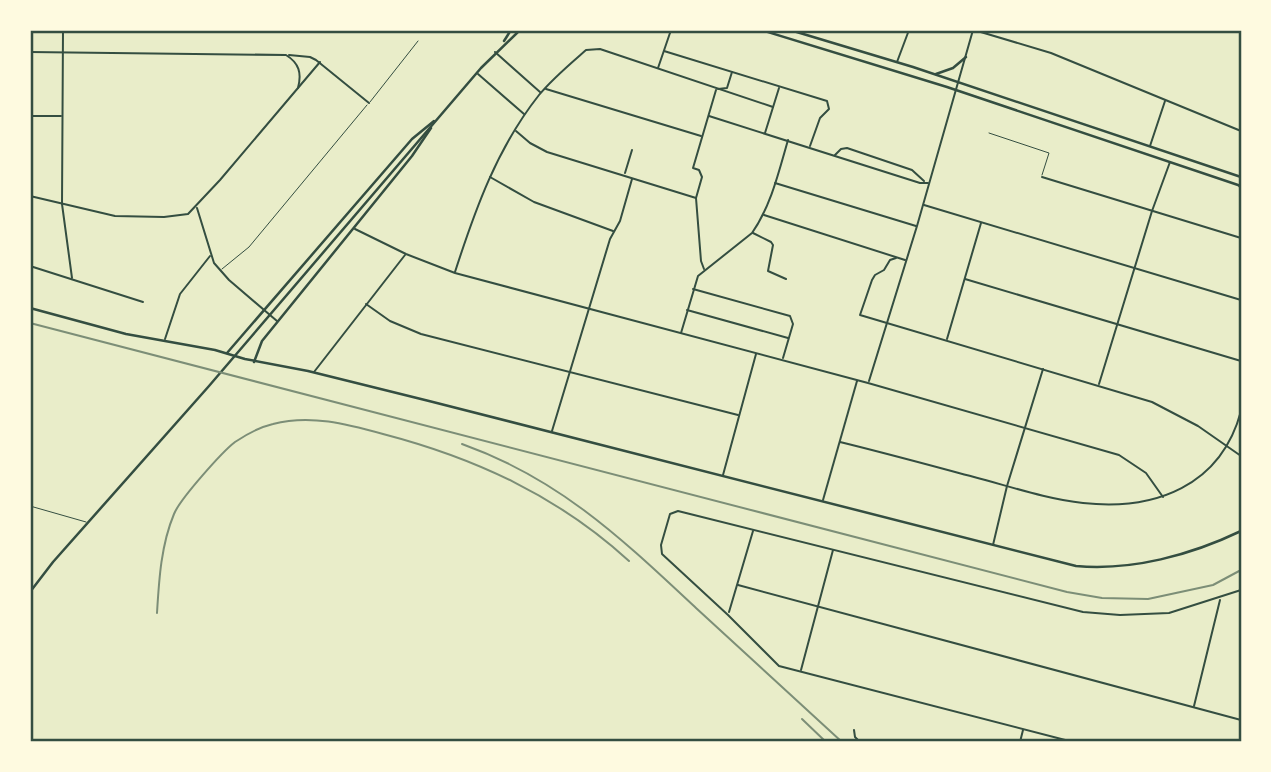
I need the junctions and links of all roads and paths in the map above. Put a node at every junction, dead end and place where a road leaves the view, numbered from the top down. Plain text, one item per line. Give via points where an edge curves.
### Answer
1 (63, 30) edge
2 (511, 30) edge
3 (520, 30) edge
4 (671, 30) edge
5 (761, 30) edge
6 (790, 30) edge
7 (909, 30) edge
8 (973, 30) edge
9 (418, 41) dead end
10 (503, 44) junction
11 (664, 51) junction
12 (30, 52) edge
13 (64, 52) junction
14 (495, 52) junction
15 (286, 55) junction
16 (966, 57) junction
17 (320, 62) junction
18 (897, 63) junction
19 (658, 68) junction
20 (732, 72) junction
21 (476, 73) junction
22 (934, 75) junction
23 (959, 83) junction
24 (779, 87) junction
25 (546, 88) junction
26 (298, 89) junction
27 (717, 89) junction
28 (957, 91) junction
29 (541, 93) junction
30 (1165, 100) junction
31 (369, 103) junction
32 (773, 107) junction
33 (525, 114) junction
34 (30, 116) edge
35 (62, 116) junction
36 (439, 116) junction
37 (709, 116) junction
38 (516, 130) junction
39 (1241, 131) edge
40 (765, 133) junction
41 (989, 134) dead end
42 (702, 137) junction
43 (788, 140) junction
44 (809, 147) junction
45 (1149, 147) junction
46 (632, 150) dead end
47 (835, 155) junction
48 (1170, 162) junction
49 (624, 175) junction
50 (490, 177) junction
51 (1042, 177) joint
52 (1241, 177) edge
53 (632, 179) junction
54 (925, 182) junction
55 (775, 183) junction
56 (930, 183) junction
57 (1241, 186) edge
58 (30, 196) edge
59 (696, 198) junction
60 (62, 204) junction
61 (923, 204) junction
62 (197, 207) junction
63 (1152, 211) junction
64 (763, 215) junction
65 (982, 222) junction
66 (917, 226) junction
67 (353, 228) junction
68 (614, 231) junction
69 (752, 233) junction
70 (1241, 238) edge
71 (406, 254) junction
72 (210, 255) junction
73 (896, 258) junction
74 (906, 261) junction
75 (30, 266) edge
76 (1134, 268) junction
77 (704, 269) junction
78 (220, 270) junction
79 (455, 273) junction
80 (72, 278) junction
81 (786, 279) dead end
82 (965, 279) junction
83 (692, 289) junction
84 (1241, 300) edge
85 (143, 302) dead end
86 (366, 304) junction
87 (30, 308) edge
88 (589, 309) junction
89 (687, 310) junction
90 (264, 311) junction
91 (277, 321) junction
92 (887, 323) junction
93 (1117, 323) junction
94 (681, 334) junction
95 (789, 338) junction
96 (947, 340) junction
97 (165, 342) junction
98 (227, 353) junction
99 (756, 354) junction
100 (783, 360) junction
101 (1241, 361) edge
102 (254, 362) junction
103 (1043, 368) junction
104 (570, 372) junction
105 (313, 373) junction
106 (857, 380) junction
107 (868, 383) junction
108 (1098, 385) junction
109 (1241, 411) edge
110 (738, 415) junction
111 (1025, 428) junction
112 (552, 432) junction
113 (840, 442) junction
114 (1227, 446) junction
115 (1241, 456) edge
116 (722, 476) junction
117 (1007, 486) junction
118 (1163, 497) junction
119 (822, 502) junction
120 (30, 506) edge
121 (88, 522) junction
122 (754, 530) junction
123 (1241, 531) edge
124 (993, 546) junction
125 (834, 549) junction
126 (738, 584) junction
127 (1241, 590) edge
128 (30, 592) edge
129 (1220, 598) junction
130 (820, 606) junction
131 (728, 615) junction
132 (801, 671) junction
133 (1194, 706) junction
134 (1241, 720) edge
135 (1023, 729) junction
136 (854, 730) dead end
137 (860, 742) edge
138 (1020, 742) edge
139 (1073, 742) edge

1 - 13 street
2 - 10 street
3 - 10 street
4 - 11 street
5 - 28 street
6 - 18 street
7 - 18 street
8 - 16 street
8 - 30 street via 1051,53
9 - 31 lane
10 - 14 street
11 - 19 street
11 - 20 street
12 - 13 street
13 - 15 street
13 - 35 street
14 - 21 street
14 - 29 street
15 - 17 street
15 - 26 street via 299,68
16 - 22 street
16 - 23 street
17 - 26 street
17 - 31 street
18 - 22 street
19 - 25 street via 600,49 586,50
19 - 27 street
20 - 24 street
20 - 27 street via 727,88
21 - 33 street
21 - 36 street
22 - 23 street
23 - 28 street
23 - 45 street
24 - 32 street
24 - 44 street via 830,103
25 - 29 street
25 - 42 street
26 - 62 street
27 - 32 street
27 - 37 street
28 - 48 street
28 - 56 street
29 - 33 street
30 - 39 street
30 - 45 street
31 - 78 lane via 248,247
32 - 40 street
33 - 38 street
34 - 35 street
35 - 60 street
36 - 67 street
36 - 90 street via 412,139
36 - 121 street
37 - 40 street
37 - 42 street
38 - 49 street via 547,152
38 - 50 street
40 - 43 street
41 - 51 lane via 1049,153
42 - 59 street via 693,168 702,177
43 - 44 street
43 - 55 street
44 - 47 street
45 - 52 street
46 - 49 street
47 - 54 street
47 - 54 street via 847,148 912,170
48 - 57 street
48 - 63 street
49 - 53 street
50 - 68 street via 534,202
50 - 79 street
51 - 63 street
53 - 59 street
53 - 68 street
54 - 56 street
55 - 64 street
55 - 66 street
56 - 61 street
58 - 60 street
59 - 77 street
60 - 62 street via 115,216 182,216
60 - 80 street
61 - 65 street
61 - 66 street
62 - 72 street
63 - 70 street
63 - 76 street
64 - 69 street
64 - 73 street
65 - 76 street
65 - 82 street
66 - 74 street
67 - 71 street
67 - 91 street
68 - 88 street
69 - 77 street
69 - 81 street via 771,242 768,271
71 - 79 street
71 - 86 street
72 - 78 street
72 - 97 street via 180,294
73 - 74 street
73 - 92 street via 873,277 860,315
74 - 92 street
75 - 80 street
76 - 84 street
76 - 93 street
77 - 83 street
78 - 90 street
79 - 88 street
80 - 85 street
82 - 93 street
82 - 96 street
83 - 89 street
83 - 95 street via 787,315 793,321
86 - 104 street via 421,334
86 - 105 street
87 - 97 street
88 - 94 street
88 - 104 street
89 - 94 street
89 - 95 street
90 - 91 street
90 - 98 street
91 - 102 street via 258,347
92 - 96 street
92 - 107 street
93 - 101 street
93 - 108 street
94 - 99 street
95 - 100 street
96 - 103 street
97 - 98 street
98 - 102 street
99 - 100 street
99 - 110 street
100 - 106 street
102 - 105 street
103 - 108 street
103 - 111 street
104 - 110 street
104 - 112 street
105 - 112 street
106 - 107 street
106 - 113 street
107 - 111 street
108 - 114 street via 1161,405
109 - 114 street
110 - 116 street
111 - 117 street
111 - 118 street via 1130,460
112 - 116 street
113 - 117 street
113 - 119 street
114 - 115 street
114 - 118 street via 1197,481
116 - 119 street
117 - 118 street via 1082,503 1119,504
117 - 124 street
119 - 124 street
120 - 121 lane
121 - 128 street
122 - 125 street
122 - 126 street
122 - 131 street via 678,511 668,519 661,552
123 - 124 street via 1186,552 1107,568 1064,564
125 - 129 street via 1083,612 1169,613
125 - 130 street
126 - 130 street
126 - 131 street
127 - 129 street
129 - 133 street
130 - 132 street
130 - 133 street
131 - 132 street via 776,664
132 - 135 street
133 - 134 street
135 - 138 street
135 - 139 street
136 - 137 street

